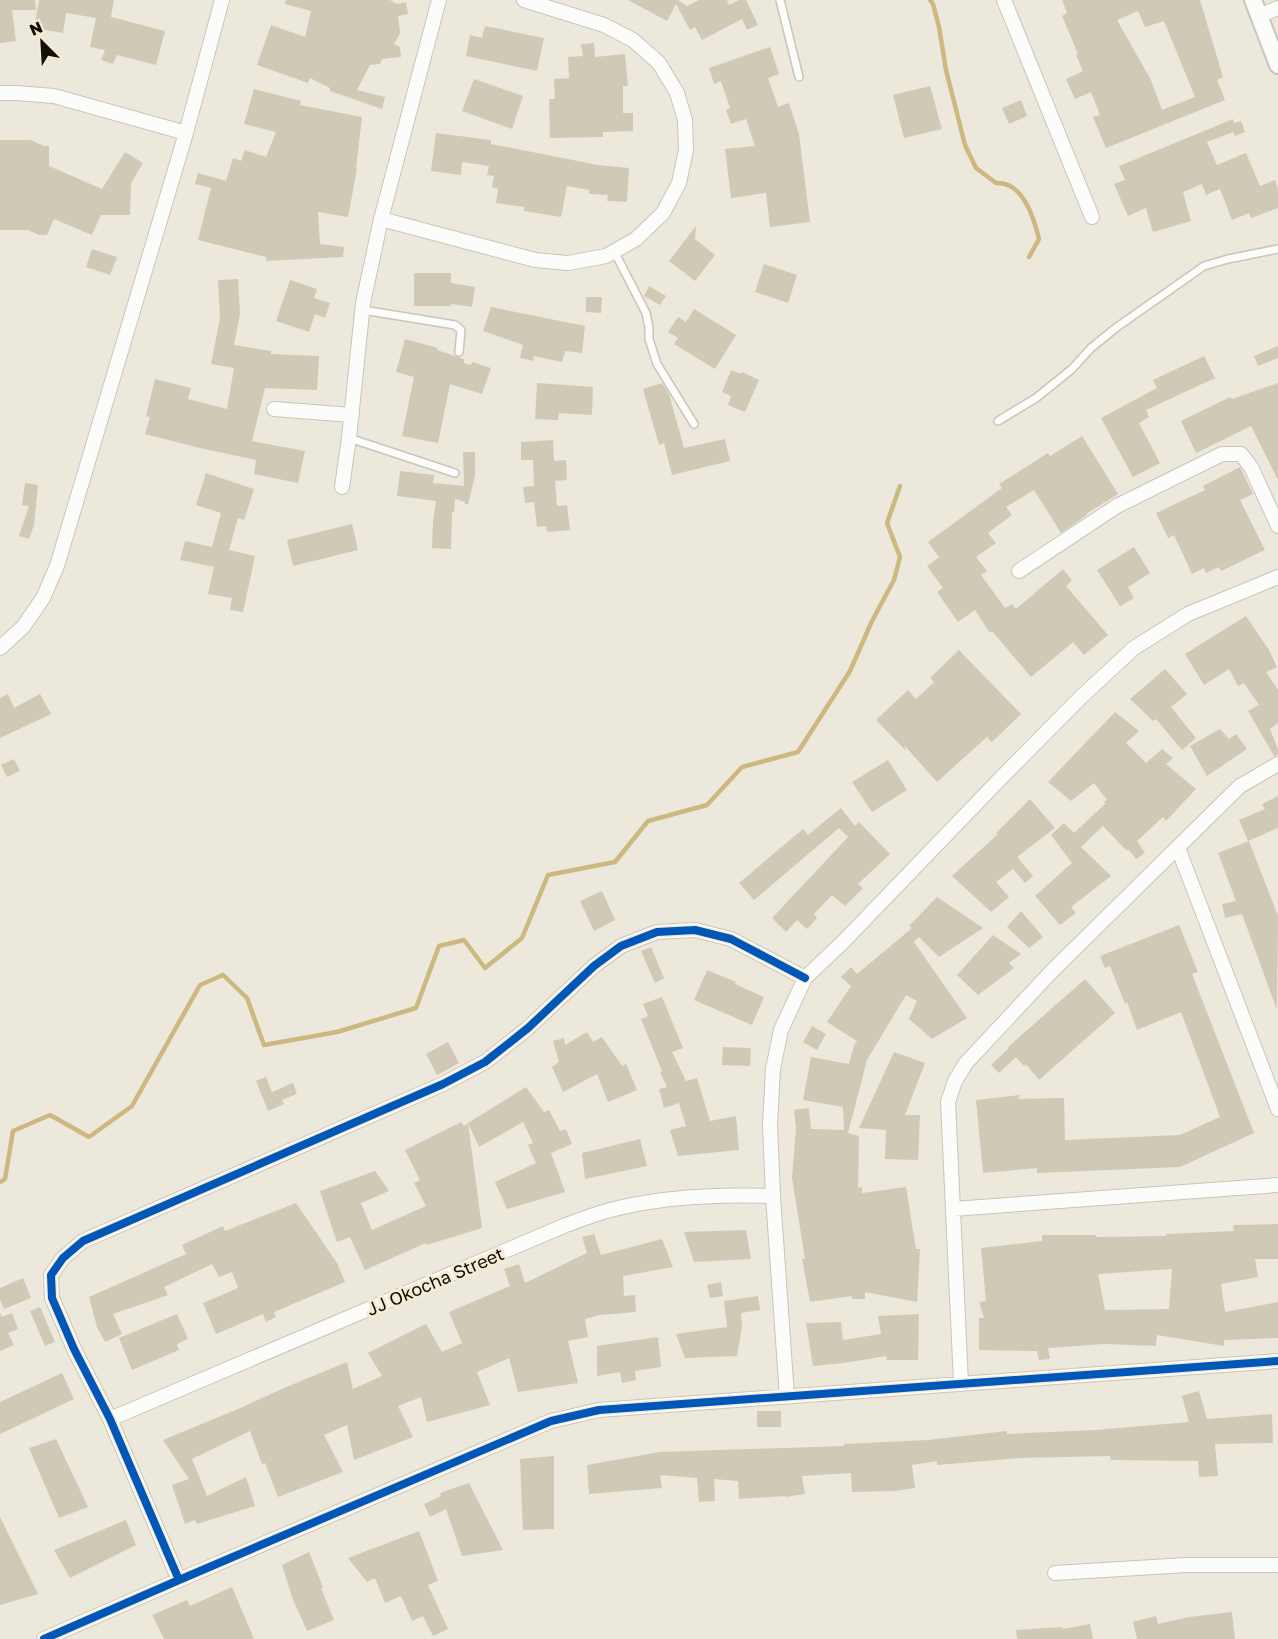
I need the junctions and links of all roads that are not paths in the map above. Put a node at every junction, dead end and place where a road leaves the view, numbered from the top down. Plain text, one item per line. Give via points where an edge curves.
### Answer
1 (222, 0) edge
2 (439, 0) edge
3 (524, 0) edge
4 (780, 0) edge
5 (1004, 0) edge
6 (1253, 0) edge
7 (1278, 8) edge
8 (1260, 16) junction
9 (1278, 65) edge
10 (799, 77) dead end
11 (0, 93) edge
12 (186, 133) junction
13 (1092, 217) dead end
14 (381, 219) junction
15 (1278, 249) edge
16 (614, 251) junction
17 (363, 310) junction
18 (459, 352) dead end
19 (274, 409) dead end
20 (352, 415) junction
21 (998, 421) dead end
22 (694, 424) dead end
23 (349, 438) junction
24 (455, 473) dead end
25 (342, 487) dead end
26 (1278, 526) edge
27 (1019, 571) dead end
28 (1277, 582) edge
29 (0, 648) edge
30 (1278, 764) edge
31 (1178, 848) junction
32 (805, 978) junction
33 (1278, 1109) edge
34 (1278, 1185) edge
35 (773, 1196) junction
36 (953, 1209) junction
37 (1278, 1361) edge
38 (961, 1383) junction
39 (787, 1397) junction
40 (110, 1419) junction
41 (1278, 1565) edge
42 (1055, 1573) dead end
43 (178, 1580) junction
44 (44, 1639) edge

1 - 12 street
2 - 14 street
3 - 16 street via 604,25 633,40 659,63 677,93 685,120 686,150 679,183 663,213 636,239
4 - 10 lane
5 - 13 street
6 - 8 street
7 - 8 street
8 - 9 street
11 - 12 street via 54,96
12 - 29 street via 57,566 30,618
14 - 16 street via 535,260 568,263
14 - 17 street
15 - 21 lane via 1204,266 1117,327 1036,398
16 - 22 lane via 646,313 657,364
17 - 18 lane via 455,325 461,330
17 - 20 street
19 - 20 street
20 - 23 street
23 - 24 lane
23 - 25 street
26 - 27 street via 1241,454 1222,454 1117,506
28 - 32 street via 1188,614 1134,648
30 - 31 street via 1240,786
31 - 33 street
31 - 36 street via 1053,970 966,1063 948,1102
32 - 35 street via 781,1030 773,1069
32 - 40 street via 731,939 695,930 657,932 621,946 594,966 485,1062 83,1241 51,1275 52,1298
34 - 36 street
35 - 39 street
35 - 40 street, JJ Okocha Street via 659,1200 577,1221
36 - 38 street
37 - 38 street
38 - 39 street
39 - 43 street via 599,1410 551,1421
40 - 43 street
41 - 42 street via 1186,1565
43 - 44 street

